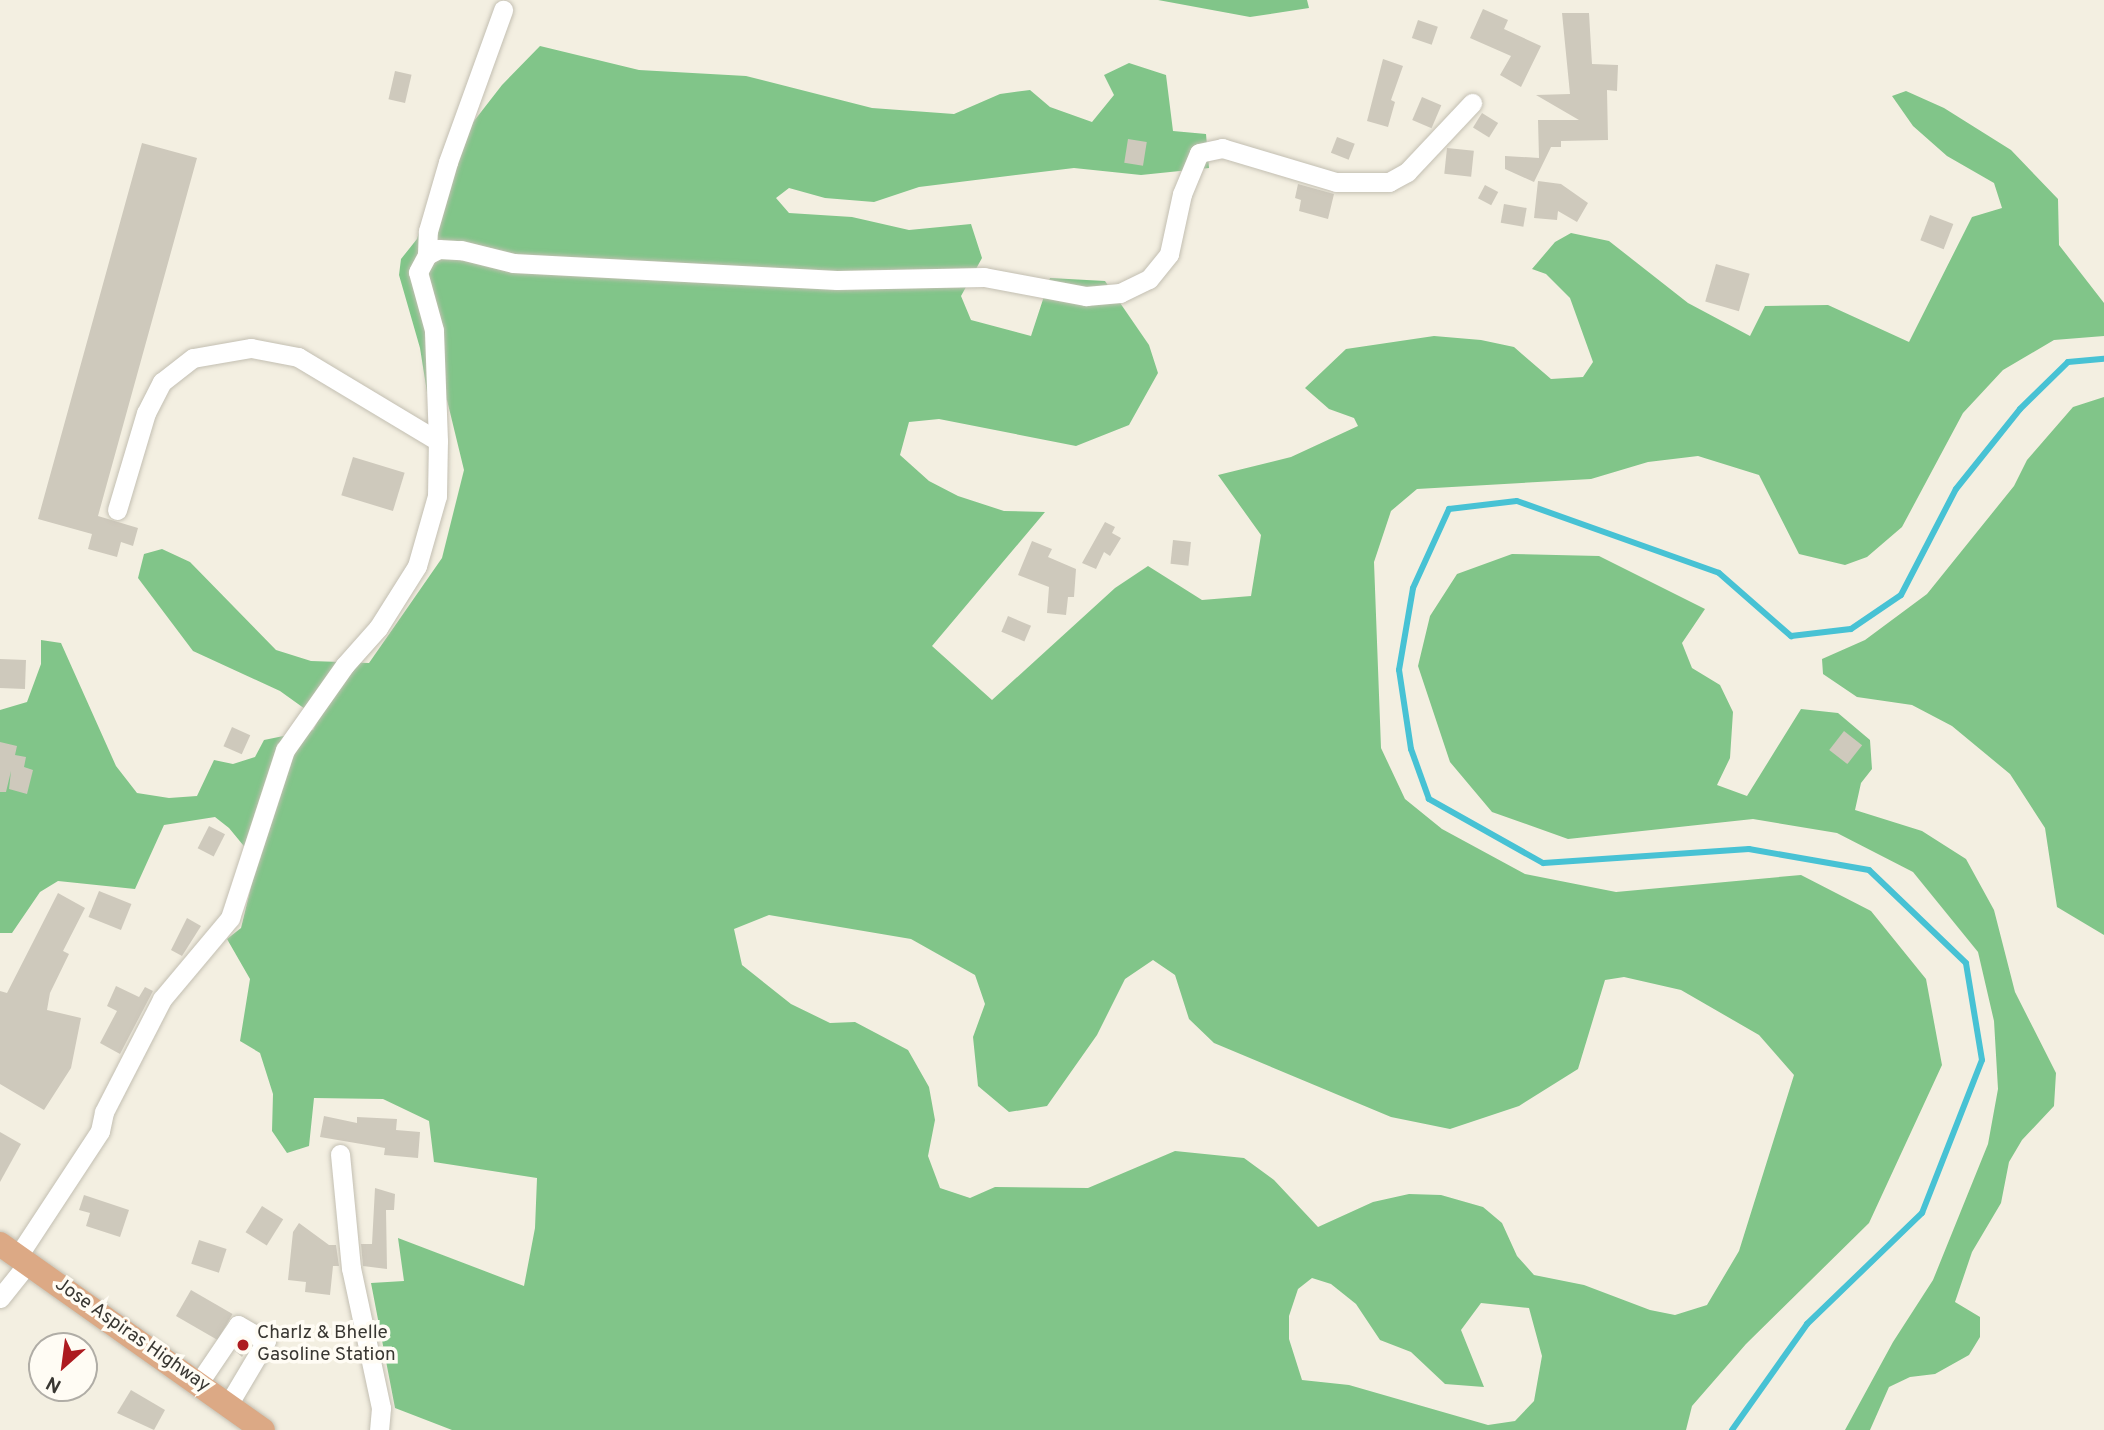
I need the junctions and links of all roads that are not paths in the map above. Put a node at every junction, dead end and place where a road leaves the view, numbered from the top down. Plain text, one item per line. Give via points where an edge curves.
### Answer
1 (503, 10) dead end
2 (1472, 103) dead end
3 (427, 255) junction
4 (438, 441) junction
5 (117, 510) dead end
6 (340, 1154) dead end
7 (15, 1254) edge
8 (0, 1298) edge
9 (198, 1384) junction
10 (228, 1405) junction
11 (263, 1430) edge
12 (379, 1430) edge

1 - 3 street via 448,162 428,231
2 - 3 street via 1407,172 1389,182 1336,182 1222,148 1199,153 1182,194 1169,254 1149,279 1120,293 1086,296 984,277 837,280 513,263 461,250 439,249
3 - 4 street via 418,272 434,330
4 - 5 street via 298,357 251,348 193,358 162,382 146,413
4 - 7 street via 437,496 418,566 378,628 345,665 285,750 230,918 156,1008 104,1112 100,1131
6 - 12 street via 351,1268 381,1408
7 - 8 street
7 - 9 main road, Jose Aspiras Highway
9 - 10 main road, Jose Aspiras Highway
9 - 10 street via 238,1325 266,1340
10 - 11 main road, Jose Aspiras Highway

